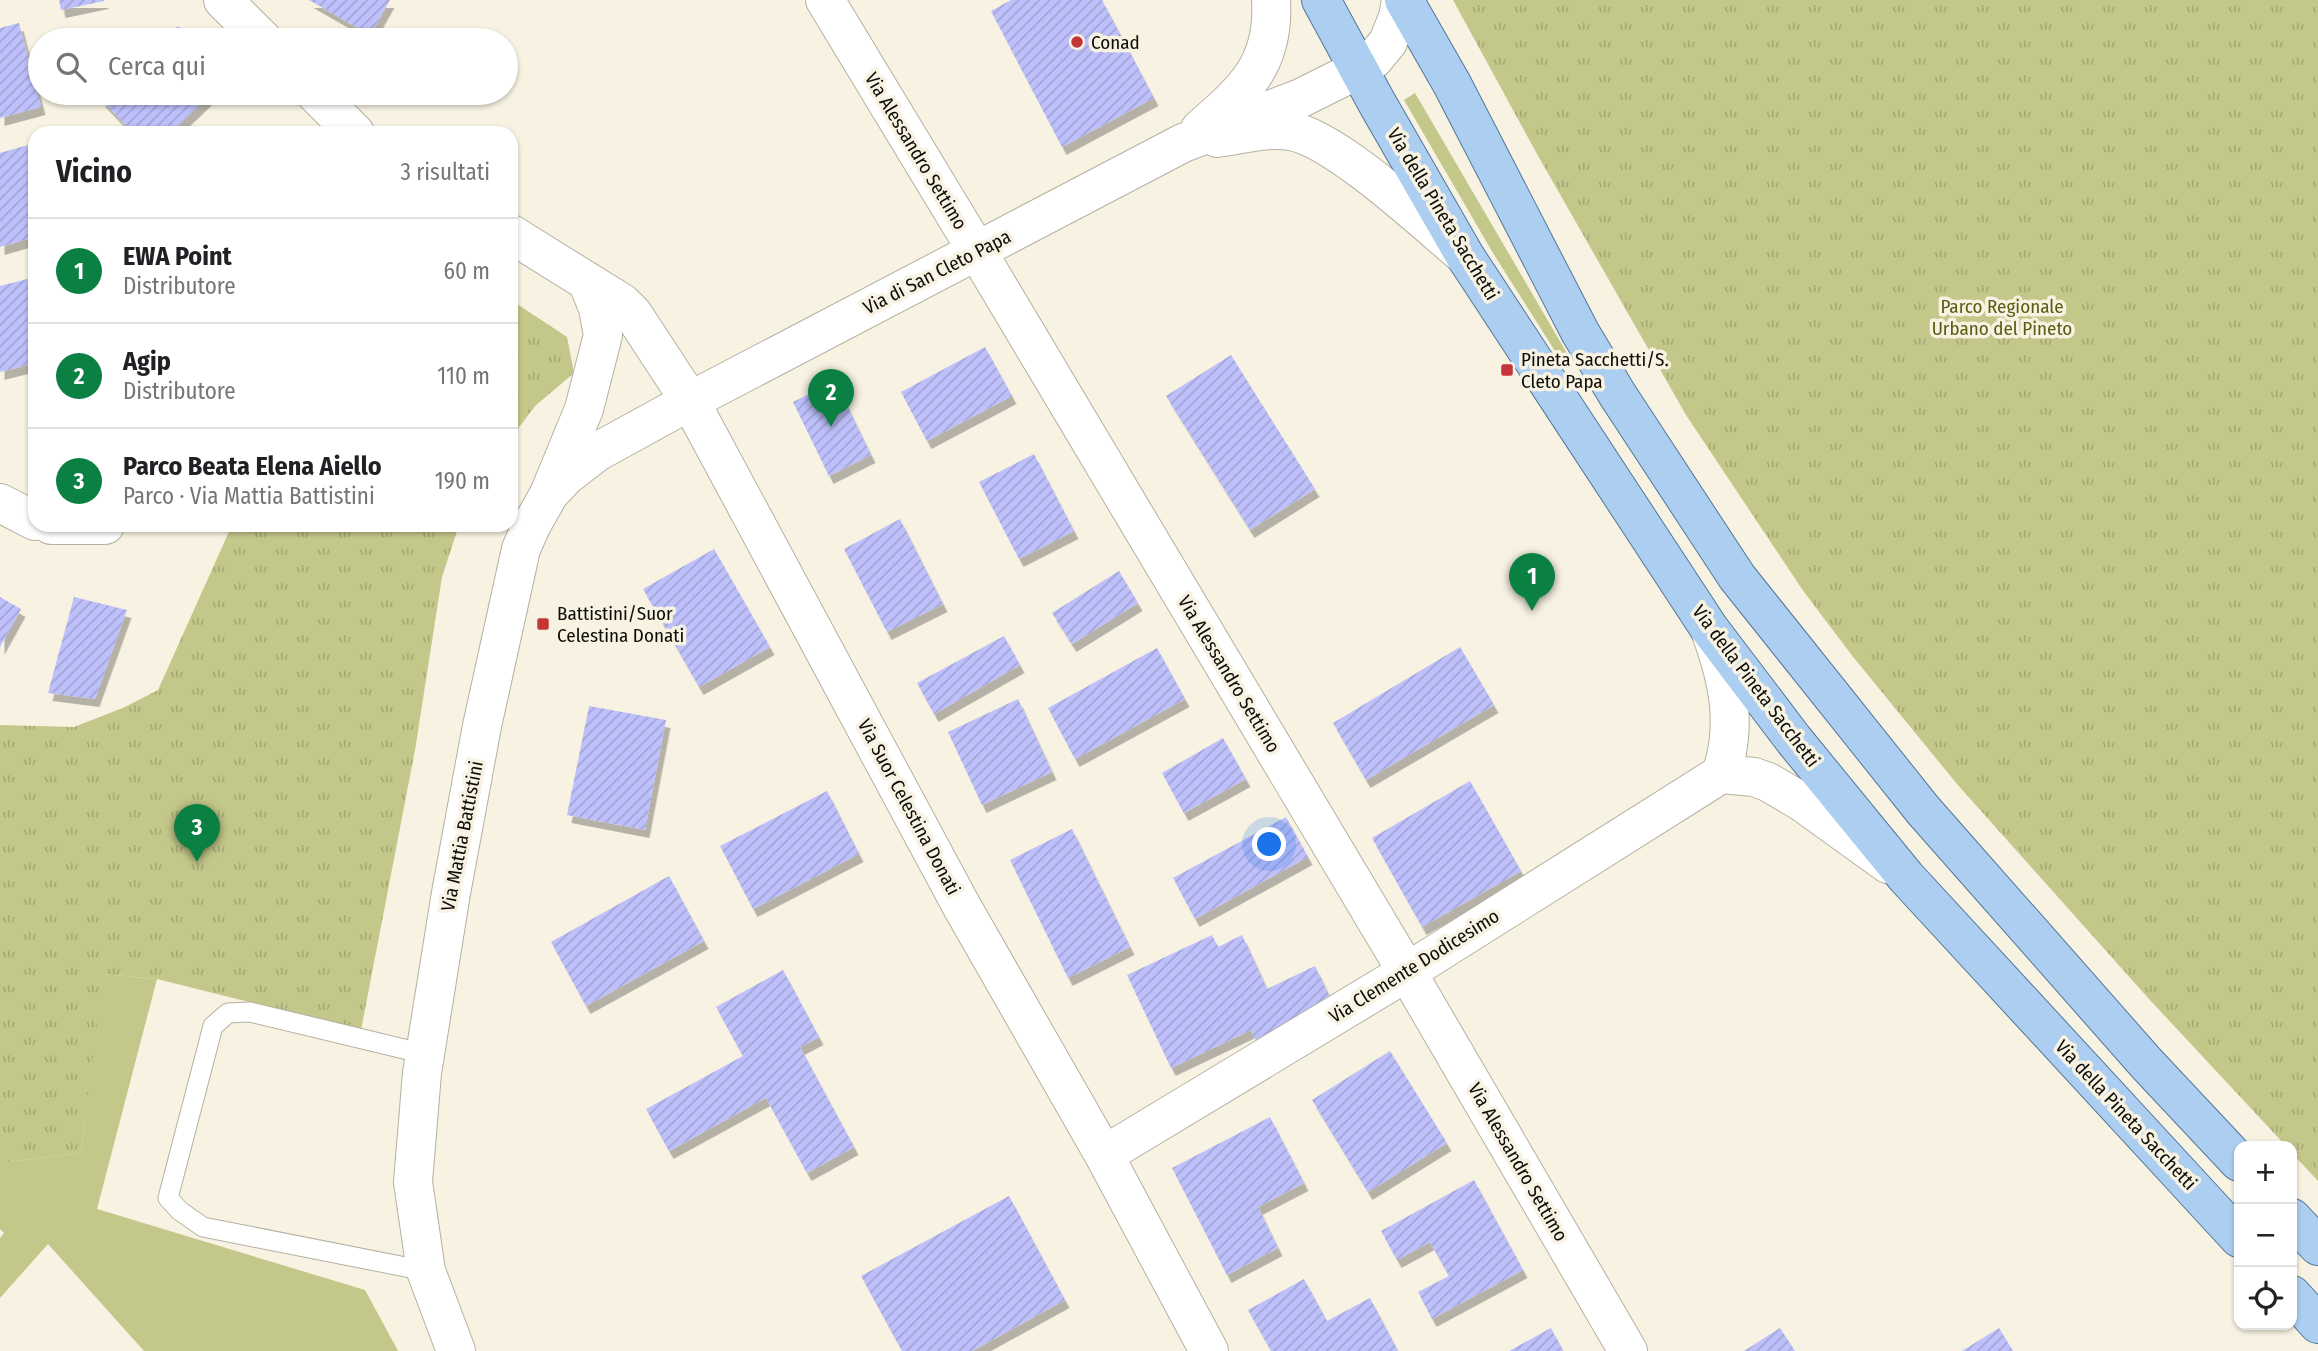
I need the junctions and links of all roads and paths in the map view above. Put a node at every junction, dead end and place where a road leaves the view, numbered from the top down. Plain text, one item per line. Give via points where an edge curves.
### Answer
1 (223, 0) edge
2 (825, 0) edge
3 (1271, 0) edge
4 (1321, 0) edge
5 (1403, 0) edge
6 (251, 28) edge
7 (1359, 69) junction
8 (327, 105) edge
9 (348, 126) edge
10 (1183, 143) junction
11 (518, 238) edge
12 (976, 251) junction
13 (1465, 256) junction
14 (587, 281) junction
15 (690, 401) junction
16 (548, 494) junction
17 (0, 503) edge
18 (28, 517) edge
19 (1709, 628) junction
20 (1721, 774) junction
21 (1906, 877) junction
22 (1407, 972) junction
23 (425, 1054) junction
24 (1104, 1155) junction
25 (2234, 1157) edge
26 (2297, 1223) edge
27 (2234, 1233) edge
28 (2318, 1246) edge
29 (426, 1271) junction
30 (2297, 1301) edge
31 (2318, 1324) edge
32 (456, 1351) edge
33 (1209, 1351) edge
34 (1628, 1351) edge

1 - 6 street
2 - 12 street, Via Alessandro Settimo
3 - 10 street via 1268,45 1255,73
4 - 7 main road, Via della Pineta Sacchetti
5 - 7 street via 1388,42
5 - 25 main road via 1452,84 1580,332 1737,577 1923,810
7 - 10 street, Via di San Cleto Papa via 1301,98
7 - 13 main road, Via della Pineta Sacchetti
8 - 9 street
10 - 12 street, Via di San Cleto Papa
10 - 13 street, Via di San Cleto Papa via 1285,130 1312,137
11 - 14 street, Via Suor Celestina Donati
12 - 15 street, Via di San Cleto Papa
12 - 22 street, Via Alessandro Settimo
13 - 19 main road, Via della Pineta Sacchetti
14 - 15 street, Via Suor Celestina Donati via 633,314
14 - 16 street via 603,335 584,409
15 - 16 street, Via Mattia Battistini via 597,453
15 - 24 street, Via Suor Celestina Donati via 961,905
16 - 23 street, Via Mattia Battistini via 525,539 482,726
17 - 18 street
19 - 20 street via 1727,684 1731,716
19 - 21 main road, Via della Pineta Sacchetti
20 - 21 street via 1768,782
20 - 22 street, Via Clemente Dodicesimo
21 - 27 main road, Via della Pineta Sacchetti
22 - 24 street, Via Clemente Dodicesimo
22 - 34 street, Via Alessandro Settimo
23 - 29 street, Via Mattia Battistini via 413,1182
23 - 29 lane via 250,1012 228,1013 213,1026 168,1198 203,1227
24 - 33 street, Via Suor Celestina Donati
26 - 28 main road
29 - 32 street, Via Mattia Battistini
30 - 31 main road

